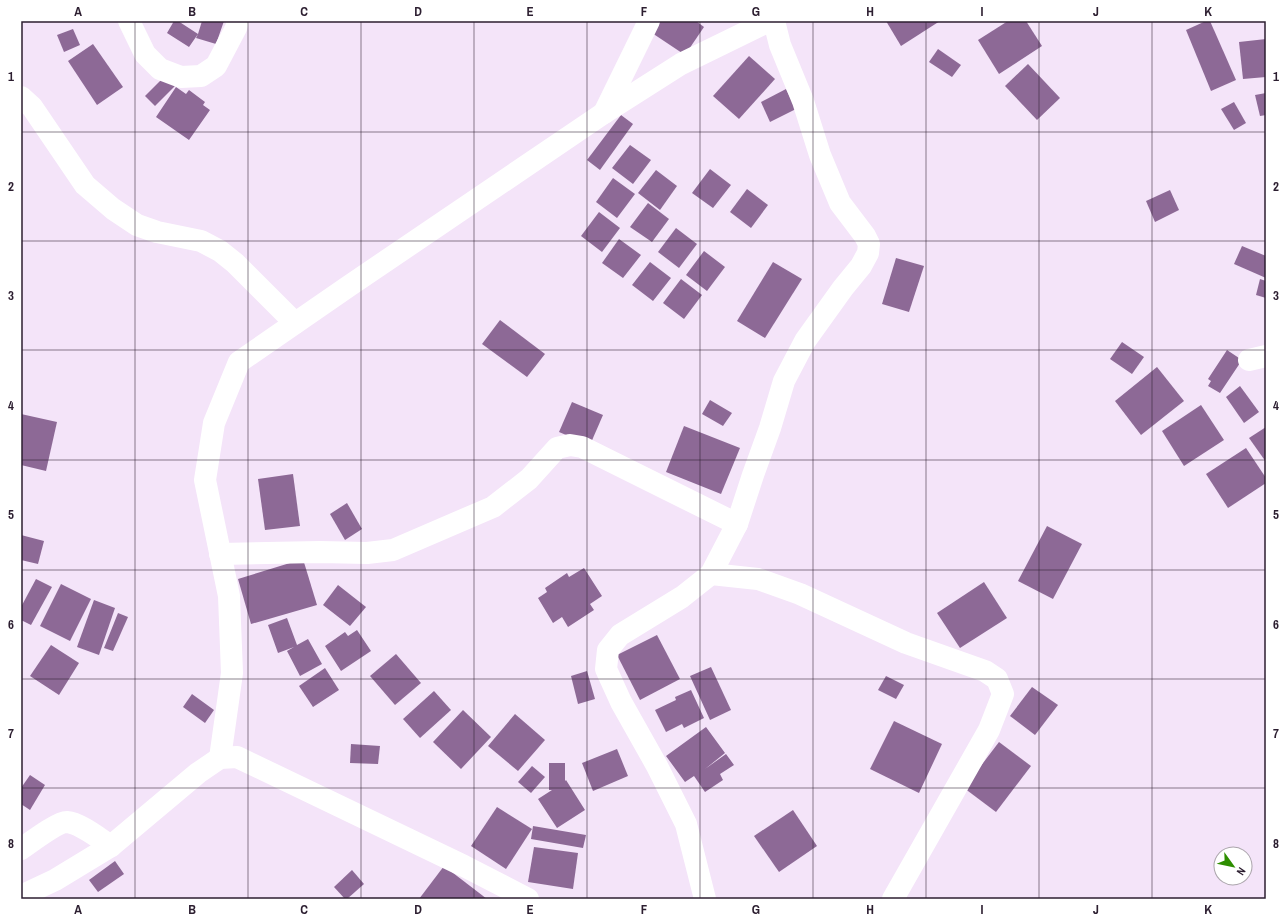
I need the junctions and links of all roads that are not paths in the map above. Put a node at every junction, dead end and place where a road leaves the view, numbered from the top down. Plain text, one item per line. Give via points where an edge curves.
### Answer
1 (129, 21) edge
2 (238, 21) edge
3 (649, 21) edge
4 (769, 21) edge
5 (774, 21) edge
6 (21, 97) edge
7 (604, 114) junction
8 (295, 323) junction
9 (737, 524) junction
10 (220, 554) junction
11 (711, 574) junction
12 (220, 758) junction
13 (111, 846) junction
14 (21, 849) edge
15 (21, 896) edge
16 (528, 899) edge
17 (705, 899) edge
18 (892, 899) edge

1 - 2 street via 145,54 160,69 181,78 201,76 216,66
3 - 7 street
4 - 7 street via 681,64
5 - 9 street via 780,45 803,101 820,155 840,202 869,244 868,253 861,266 805,341 784,381
6 - 8 street via 32,107 85,185 113,209 137,225 201,241 220,251 235,262
7 - 8 street
8 - 10 street via 239,362 214,423 205,480
9 - 10 street via 582,447 570,445 557,448 528,480 492,507 394,550 367,554
9 - 11 street
10 - 12 street via 229,596 232,673
11 - 17 street via 682,597 620,635 608,650 606,669 686,824
11 - 18 street via 758,579 800,594 906,643 986,671 997,679 1003,694 989,730
12 - 13 street via 198,773
12 - 16 street via 237,757
13 - 14 street via 78,825 66,822 52,828
13 - 15 street via 55,880

